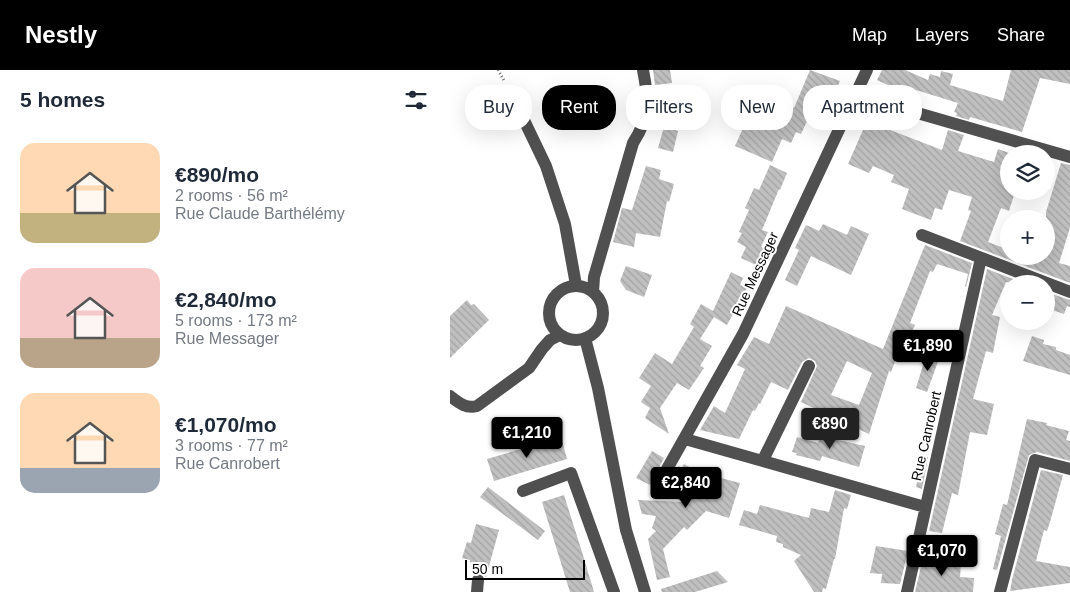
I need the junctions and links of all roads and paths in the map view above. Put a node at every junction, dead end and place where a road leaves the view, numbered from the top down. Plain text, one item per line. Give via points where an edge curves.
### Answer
1 (643, 70) edge
2 (867, 70) edge
3 (860, 85) edge
4 (922, 114) edge
5 (529, 130) edge
6 (839, 130) edge
7 (1070, 157) edge
8 (922, 235) dead end
9 (981, 258) junction
10 (576, 285) junction
11 (593, 292) junction
12 (1070, 292) edge
13 (560, 335) junction
14 (585, 338) junction
15 (809, 366) dead end
16 (450, 396) edge
17 (685, 439) junction
18 (763, 460) junction
19 (1070, 469) edge
20 (658, 485) dead end
21 (523, 491) dead end
22 (926, 506) junction
23 (614, 592) edge
24 (645, 592) edge
25 (907, 592) edge
26 (1000, 592) edge

1 - 11 street via 649,100 647,109 594,277
2 - 3 street, Rue Messager
4 - 7 street
5 - 10 street via 546,166 565,224
6 - 17 street, Rue Messager via 743,334
8 - 9 street
9 - 12 street
9 - 22 street, Rue Canrobert
10 - 11 street
10 - 13 street via 562,289 550,303 551,324
11 - 14 street via 602,307 602,318 599,327
13 - 14 street via 573,340
13 - 16 street via 550,340 529,368 477,406 470,408
14 - 24 street via 626,530
15 - 18 street
17 - 18 street
17 - 20 street, Rue Messager
18 - 22 street
19 - 26 street via 1035,460
21 - 23 street via 571,473
22 - 25 street, Rue Canrobert

